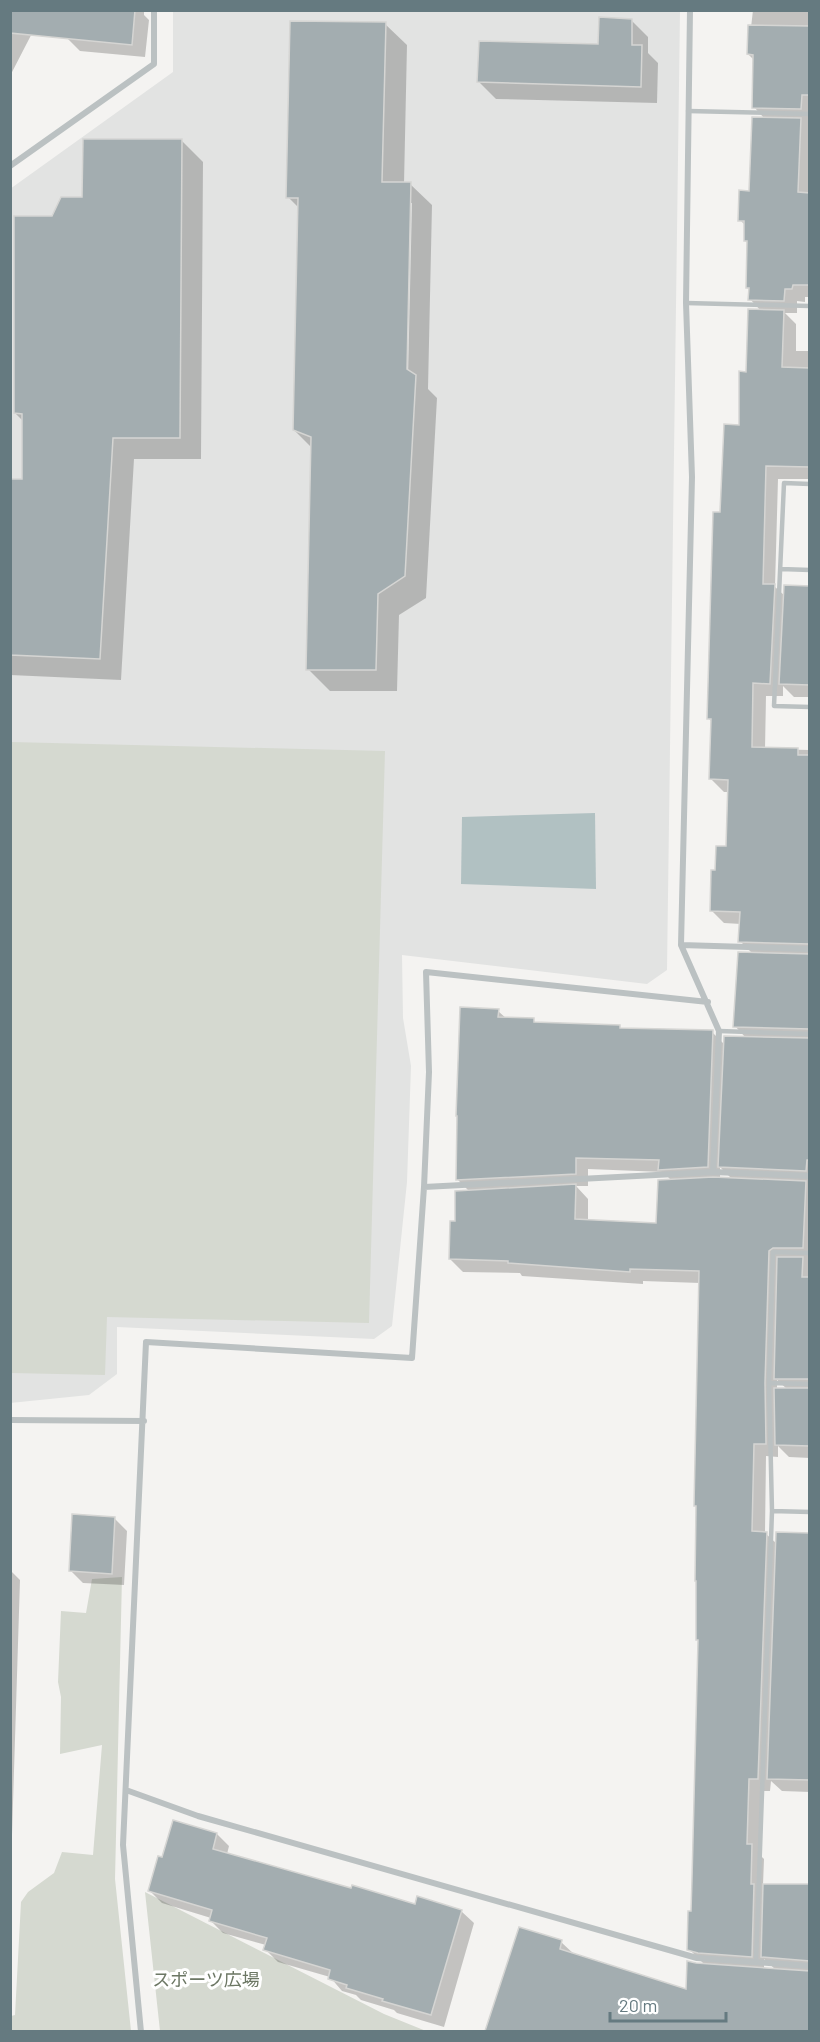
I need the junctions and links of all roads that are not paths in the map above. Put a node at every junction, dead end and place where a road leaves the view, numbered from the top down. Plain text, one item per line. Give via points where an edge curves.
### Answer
1 (154, 10) edge
2 (690, 10) edge
3 (688, 111) junction
4 (810, 114) edge
5 (10, 166) edge
6 (686, 303) junction
7 (810, 306) edge
8 (810, 484) edge
9 (781, 569) junction
10 (810, 570) edge
11 (810, 706) edge
12 (681, 945) junction
13 (810, 950) edge
14 (708, 1002) junction
15 (719, 1031) junction
16 (810, 1034) edge
17 (713, 1172) junction
18 (810, 1176) edge
19 (424, 1187) junction
20 (810, 1253) edge
21 (769, 1383) junction
22 (810, 1384) edge
23 (10, 1420) edge
24 (144, 1421) junction
25 (772, 1511) junction
26 (810, 1512) edge
27 (126, 1790) junction
28 (756, 1962) junction
29 (810, 1966) edge
30 (141, 2031) edge

1 - 5 street via 154,64
2 - 3 street
3 - 4 lane
3 - 6 street
6 - 7 lane
6 - 12 street via 692,477
8 - 9 lane via 784,483
9 - 10 lane
9 - 11 lane via 774,706
12 - 13 street
12 - 14 street
14 - 15 street
14 - 19 street via 426,972 429,1072
15 - 16 lane
15 - 17 street
17 - 18 street
17 - 19 street
19 - 24 street via 412,1358 146,1342
20 - 21 lane via 773,1252
21 - 22 lane
21 - 25 lane
23 - 24 street
24 - 27 street
25 - 26 lane
25 - 28 lane
27 - 28 street via 198,1816 697,1958
27 - 30 street via 123,1845
28 - 29 street

